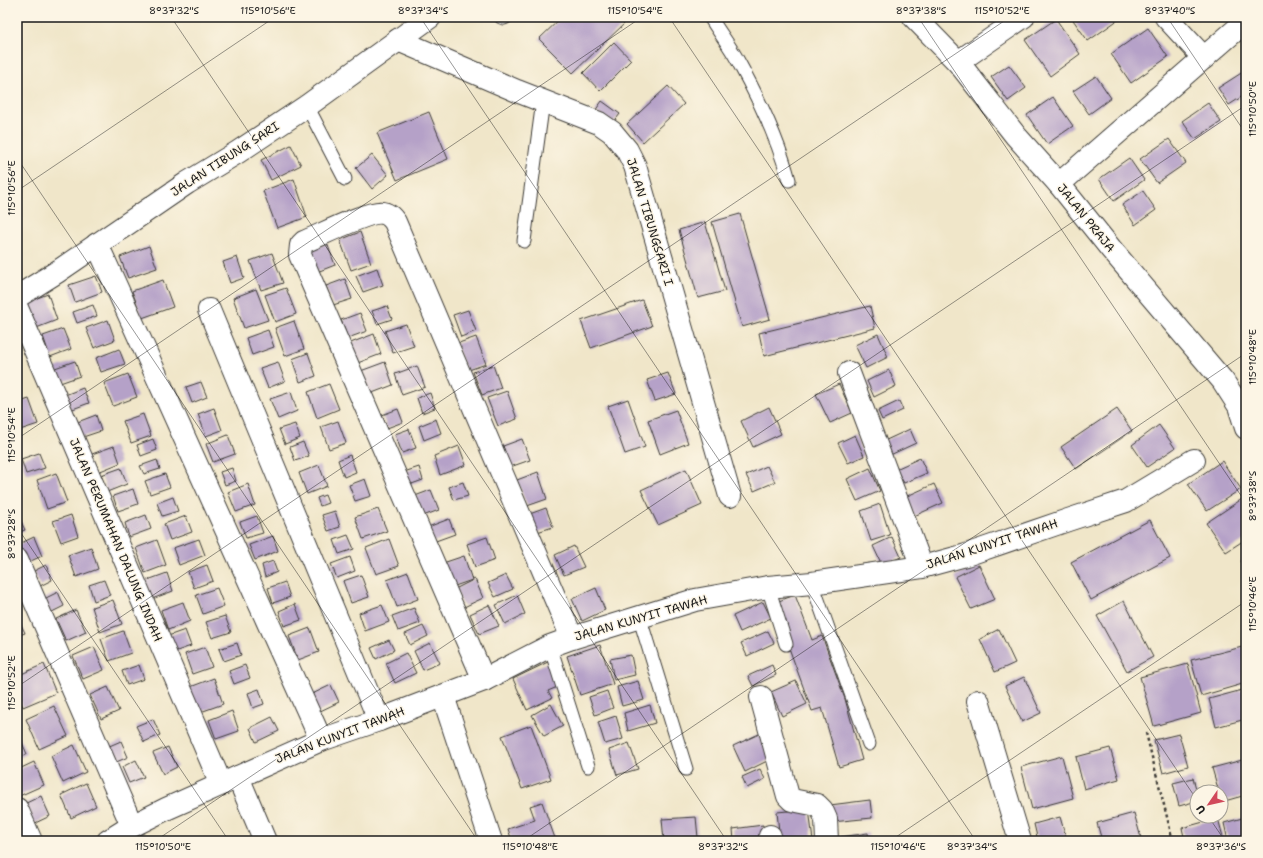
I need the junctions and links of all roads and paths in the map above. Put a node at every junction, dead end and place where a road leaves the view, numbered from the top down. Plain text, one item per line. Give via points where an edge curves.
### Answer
1 (430, 17) edge
2 (501, 17) edge
3 (506, 17) edge
4 (710, 17) edge
5 (914, 17) edge
6 (1023, 17) edge
7 (1166, 17) edge
8 (1246, 21) edge
9 (398, 40) junction
10 (1204, 58) junction
11 (958, 62) junction
12 (543, 102) junction
13 (307, 106) junction
14 (345, 179) dead end
15 (789, 180) dead end
16 (1059, 184) junction
17 (524, 241) dead end
18 (97, 244) junction
19 (17, 297) edge
20 (17, 308) edge
21 (209, 310) dead end
22 (849, 373) dead end
23 (1246, 428) edge
24 (1194, 460) dead end
25 (730, 496) dead end
26 (17, 560) edge
27 (922, 567) junction
28 (812, 583) junction
29 (768, 587) junction
30 (639, 616) junction
31 (572, 638) junction
32 (786, 644) dead end
33 (550, 646) junction
34 (484, 680) junction
35 (443, 696) junction
36 (761, 697) dead end
37 (978, 701) dead end
38 (379, 720) junction
39 (1146, 733) dead end
40 (321, 740) junction
41 (869, 744) dead end
42 (588, 766) dead end
43 (686, 768) dead end
44 (225, 778) junction
45 (17, 809) edge
46 (132, 826) junction
47 (31, 841) edge
48 (108, 841) edge
49 (265, 841) edge
50 (491, 841) edge
51 (828, 841) edge
52 (1020, 841) edge
53 (1173, 841) edge

1 - 9 street, JALAN TIBUNG SARI
2 - 3 lane
4 - 15 lane via 738,60 782,155
5 - 11 street, JALAN PRAJA
6 - 11 street
7 - 10 street
8 - 10 street
9 - 12 street, JALAN TIBUNGSARI I
9 - 13 street, JALAN TIBUNG SARI
10 - 16 street
11 - 16 street, JALAN PRAJA via 1016,136
12 - 17 lane
12 - 25 street, JALAN TIBUNGSARI I via 599,123 612,132 627,150 635,166
13 - 14 lane
13 - 18 street, JALAN TIBUNG SARI
16 - 23 street, JALAN PRAJA via 1223,381 1239,406
18 - 19 street, JALAN TIBUNG SARI
18 - 40 street
20 - 44 street, JALAN PERUMAHAN DALUNG INDAH
21 - 38 street
22 - 27 street
24 - 27 street, JALAN KUNYIT TAWAH via 1126,501 966,555
26 - 46 street
27 - 28 street, JALAN KUNYIT TAWAH
28 - 29 street, JALAN KUNYIT TAWAH
28 - 41 lane
29 - 30 street, JALAN KUNYIT TAWAH via 695,600
29 - 32 lane
30 - 31 street, JALAN KUNYIT TAWAH
30 - 43 lane
31 - 33 street, JALAN KUNYIT TAWAH
31 - 34 street via 395,222 383,213 368,214 304,242 300,255
33 - 34 street, JALAN KUNYIT TAWAH
33 - 42 lane
34 - 35 street, JALAN KUNYIT TAWAH
35 - 38 street, JALAN KUNYIT TAWAH
35 - 50 street
36 - 51 street via 788,796 792,800 817,805 822,810 826,819
37 - 52 street
38 - 40 street, JALAN KUNYIT TAWAH
39 - 53 path
40 - 44 street, JALAN KUNYIT TAWAH
44 - 46 street, JALAN KUNYIT TAWAH
44 - 49 street, JALAN PERUMAHAN DALUNG INDAH
45 - 47 street
46 - 48 street, JALAN KUNYIT TAWAH

